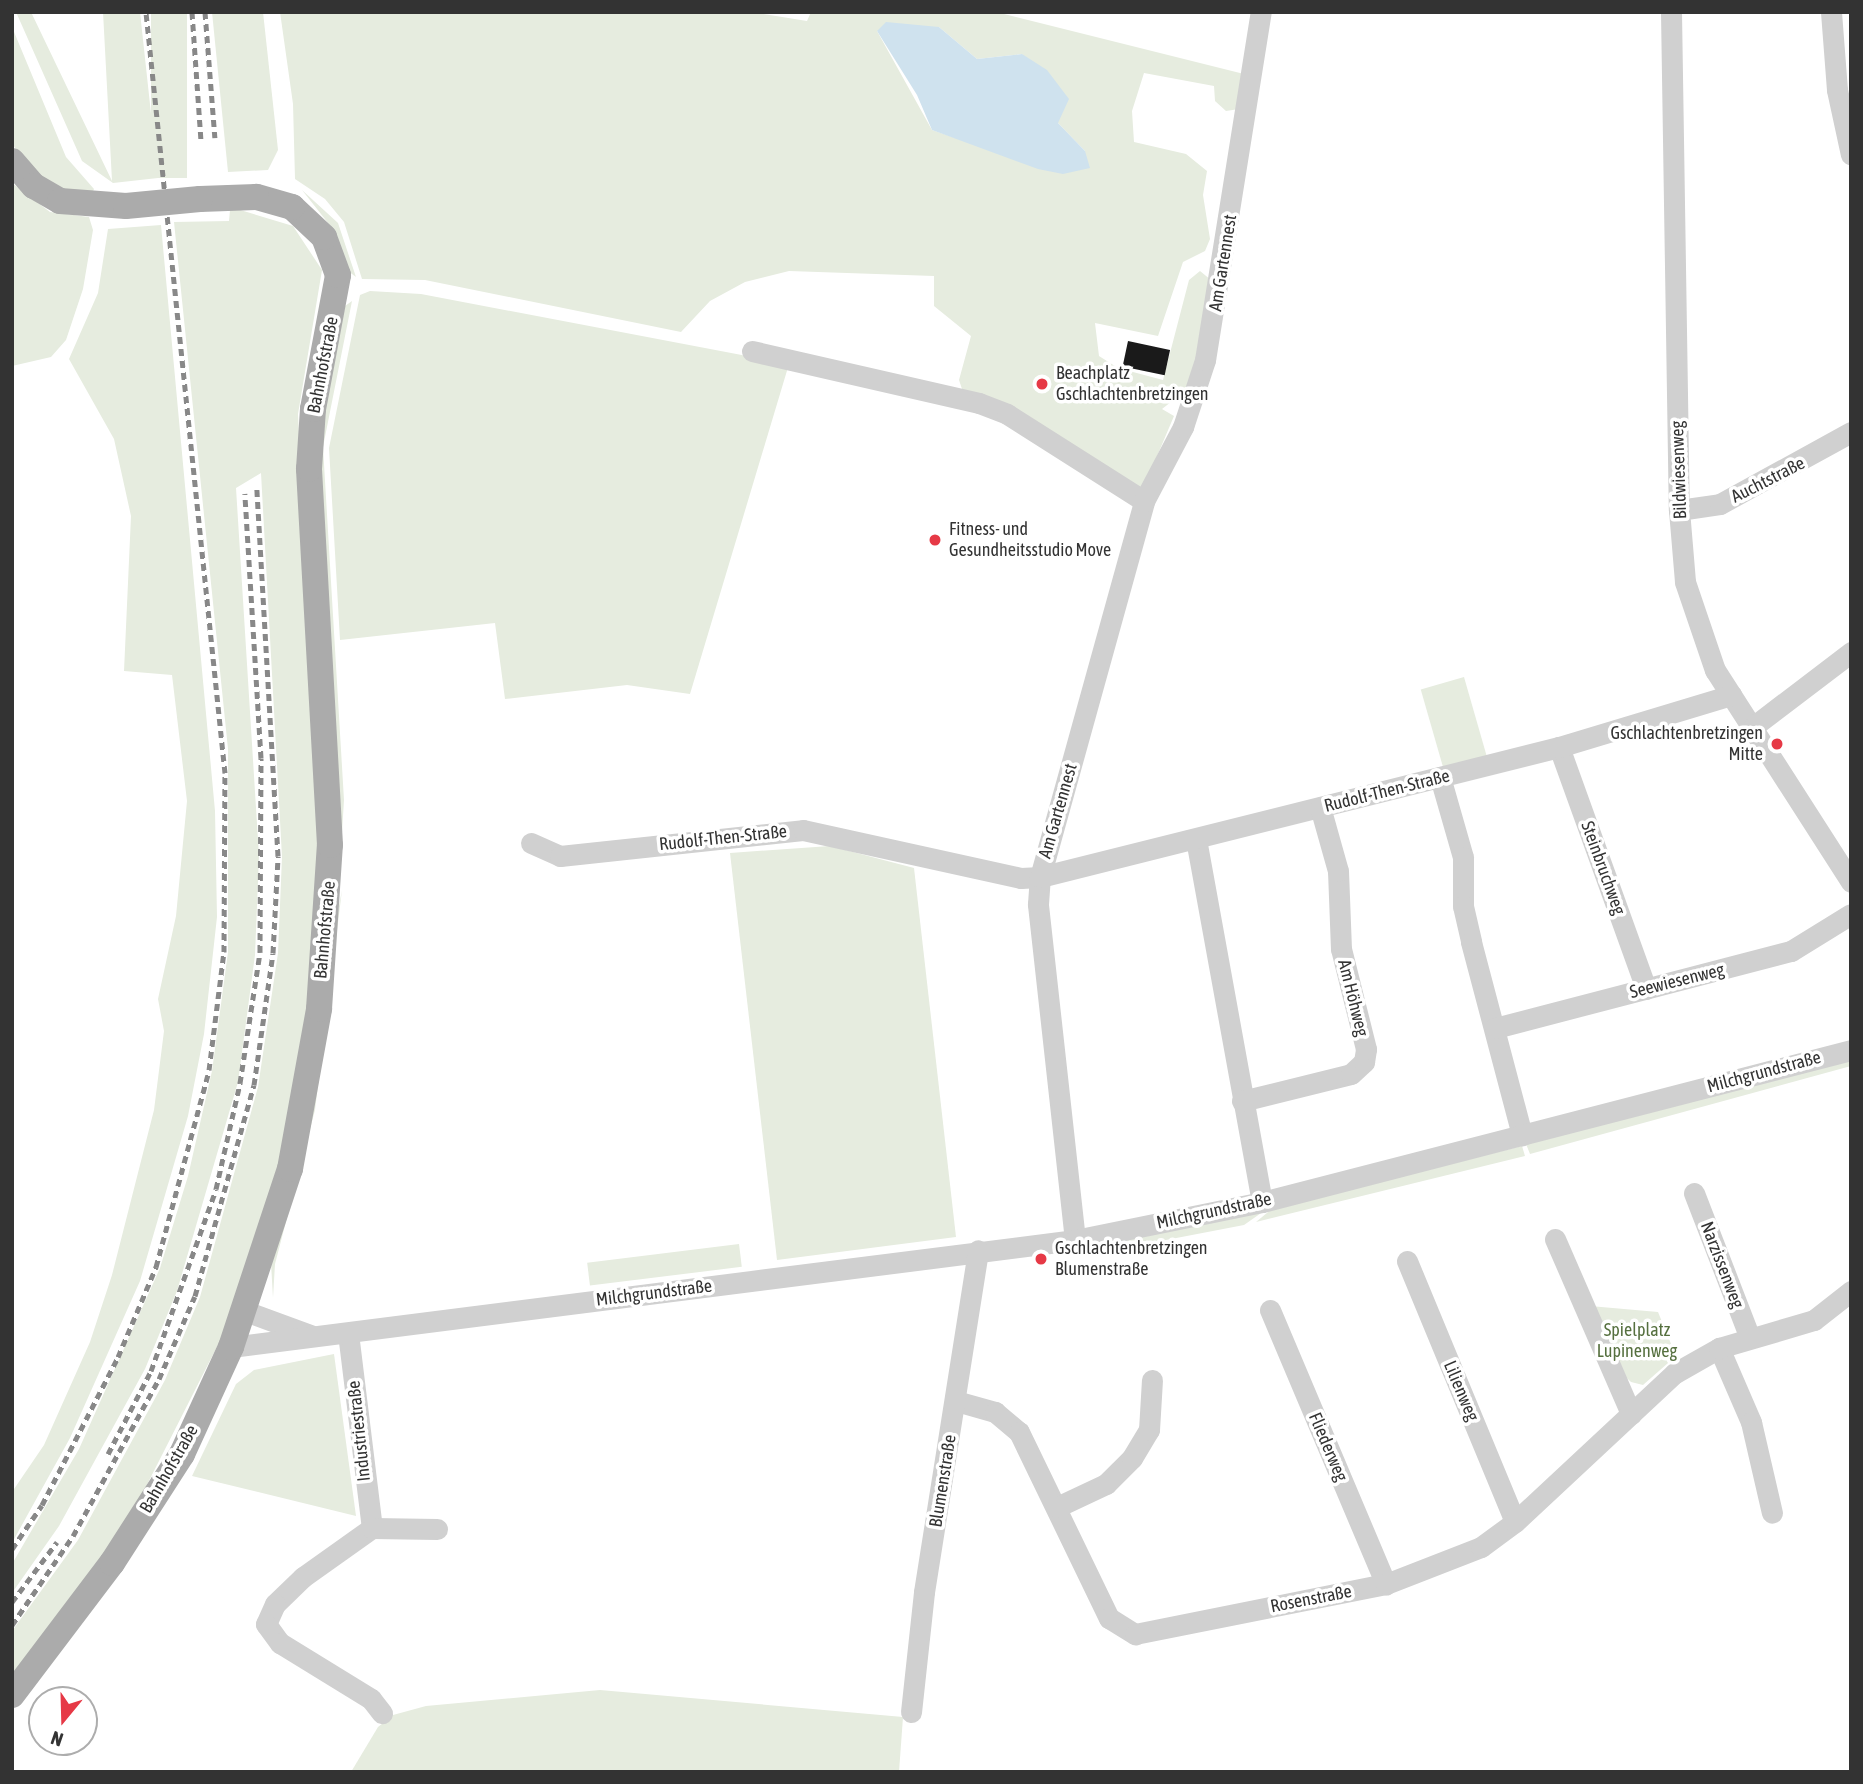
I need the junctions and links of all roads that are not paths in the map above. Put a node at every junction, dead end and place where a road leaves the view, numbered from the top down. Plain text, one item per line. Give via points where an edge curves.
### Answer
1 (1261, 12) edge
2 (1671, 12) edge
3 (1831, 12) edge
4 (1851, 155) edge
5 (12, 161) edge
6 (752, 351) dead end
7 (1851, 432) edge
8 (1144, 501) junction
9 (1679, 510) junction
10 (1851, 652) edge
11 (1731, 695) junction
12 (1754, 726) junction
13 (1559, 747) junction
14 (1440, 777) junction
15 (1320, 807) junction
16 (1196, 839) junction
17 (531, 843) dead end
18 (1040, 877) junction
19 (1851, 883) edge
20 (1851, 914) edge
21 (1646, 989) junction
22 (1495, 1028) junction
23 (1851, 1049) edge
24 (1242, 1101) junction
25 (1522, 1135) junction
26 (1694, 1193) dead end
27 (1262, 1202) junction
28 (1555, 1239) dead end
29 (1075, 1240) junction
30 (978, 1250) junction
31 (1407, 1261) dead end
32 (1851, 1291) edge
33 (1270, 1310) dead end
34 (245, 1311) junction
35 (348, 1333) junction
36 (315, 1337) junction
37 (1750, 1338) junction
38 (231, 1347) junction
39 (1719, 1348) junction
40 (1152, 1380) dead end
41 (956, 1401) junction
42 (1631, 1414) junction
43 (1057, 1507) junction
44 (1772, 1513) dead end
45 (1516, 1522) junction
46 (372, 1528) junction
47 (437, 1529) dead end
48 (1386, 1584) junction
49 (14, 1693) edge
50 (911, 1712) dead end
51 (382, 1713) dead end

1 - 8 street, Am Gartennest via 1205,360 1183,427
2 - 9 street, Bildwiesenweg
3 - 4 street via 1837,90
5 - 34 main road, Bahnhofstraße, bridge via 33,186 60,201 89,208 256,197 292,207 324,237 338,275 313,409 309,469 330,845 319,1009 292,1158
6 - 8 street via 979,403 1006,414
7 - 9 street, Auchtstraße via 1720,504
8 - 18 street, Am Gartennest
9 - 11 street, Bildwiesenweg via 1685,582 1715,670
10 - 12 street
11 - 12 street, Bildwiesenweg
11 - 13 street, Rudolf-Then-Straße
12 - 19 street, Bildwiesenweg
13 - 14 street, Rudolf-Then-Straße
13 - 21 street, Steinbruchweg
14 - 15 street, Rudolf-Then-Straße
14 - 22 street via 1463,857 1466,918
15 - 16 street, Rudolf-Then-Straße
15 - 24 street, Am Höhweg via 1338,871 1341,948 1366,1049 1364,1062 1351,1074
16 - 18 street, Rudolf-Then-Straße
16 - 24 street
17 - 18 street, Rudolf-Then-Straße via 560,856 803,830 1021,878
18 - 29 street via 1038,904
20 - 21 street, Seewiesenweg via 1791,951
21 - 22 street, Seewiesenweg
22 - 25 street
23 - 25 street, Milchgrundstraße
24 - 27 street
25 - 27 street, Milchgrundstraße
26 - 37 street, Narzissenweg
27 - 29 street, Milchgrundstraße
28 - 42 street
29 - 30 street, Milchgrundstraße
30 - 35 street, Milchgrundstraße
30 - 41 street, Blumenstraße
31 - 45 street, Lilienweg
32 - 37 street, Rosenstraße via 1814,1320
33 - 48 street, Fliederweg
34 - 36 street, Milchgrundstraße
34 - 38 main road, Bahnhofstraße
35 - 36 street, Milchgrundstraße
35 - 46 street, Industriestraße
36 - 38 street, Milchgrundstraße
37 - 39 street, Rosenstraße
38 - 49 main road, Bahnhofstraße via 182,1454 112,1563
39 - 42 street, Rosenstraße via 1675,1373
39 - 44 street via 1751,1422
40 - 43 street via 1149,1430 1132,1458 1106,1483
41 - 43 street, Rosenstraße via 995,1412 1019,1432
41 - 50 street, Blumenstraße via 924,1592
42 - 45 street, Rosenstraße
43 - 48 street, Rosenstraße via 1109,1618 1135,1634
45 - 48 street, Rosenstraße via 1481,1547
46 - 47 street
46 - 51 street via 303,1577 275,1604 266,1624 280,1643 372,1699

